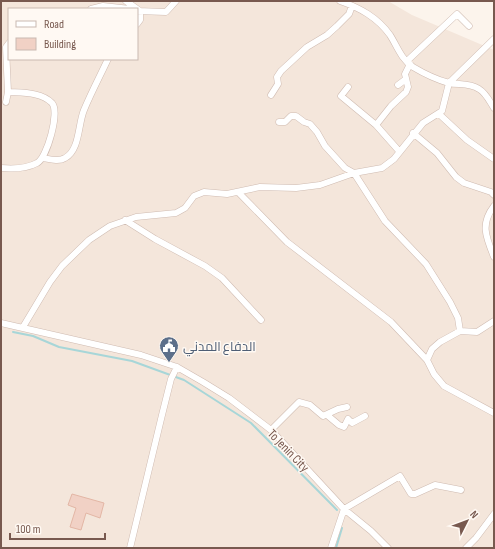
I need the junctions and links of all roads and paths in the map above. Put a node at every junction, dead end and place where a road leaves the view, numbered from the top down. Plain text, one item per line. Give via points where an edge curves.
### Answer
1 (126, 1) edge
2 (176, 1) edge
3 (341, 1) edge
4 (352, 6) junction
5 (95, 8) edge
6 (121, 8) edge
7 (135, 8) edge
8 (139, 11) edge
9 (138, 23) edge
10 (469, 26) dead end
11 (494, 39) edge
12 (8, 45) edge
13 (108, 60) edge
14 (408, 63) junction
15 (406, 79) junction
16 (450, 83) junction
17 (398, 86) dead end
18 (348, 87) dead end
19 (8, 92) junction
20 (271, 95) dead end
21 (6, 102) dead end
22 (494, 108) edge
23 (439, 114) junction
24 (279, 122) dead end
25 (376, 125) junction
26 (413, 133) junction
27 (399, 151) junction
28 (43, 158) junction
29 (494, 159) edge
30 (1, 168) edge
31 (354, 173) junction
32 (238, 193) junction
33 (494, 195) edge
34 (494, 206) edge
35 (125, 220) junction
36 (494, 257) edge
37 (261, 320) dead end
38 (494, 321) edge
39 (1, 323) edge
40 (23, 327) junction
41 (460, 331) junction
42 (427, 360) junction
43 (177, 367) junction
44 (347, 407) dead end
45 (494, 413) edge
46 (327, 415) junction
47 (365, 416) dead end
48 (271, 430) junction
49 (461, 490) dead end
50 (344, 510) junction
51 (494, 514) edge
52 (130, 548) edge
53 (331, 548) edge
54 (388, 548) edge
55 (466, 548) edge

1 - 7 street
2 - 8 street via 166,12
3 - 4 street
4 - 14 street via 380,23
4 - 20 street via 349,14 337,26 307,47 281,72 278,84
5 - 6 street
8 - 9 street
10 - 14 street via 457,14
11 - 16 street
12 - 19 street
13 - 28 street via 82,117 72,151 60,160
14 - 15 street
14 - 16 street
15 - 17 street
15 - 25 street via 406,92
16 - 22 street via 479,88
16 - 23 street
18 - 25 street via 341,96
19 - 21 street
19 - 28 street via 41,96 54,107 55,117
23 - 26 street via 423,123
23 - 29 street via 467,140
24 - 31 street via 296,116 310,124 325,146
25 - 27 street
26 - 27 street
26 - 33 street via 437,153 456,177
27 - 31 street via 394,159 382,168
28 - 30 street via 38,163 21,168
31 - 32 street via 320,185 251,188
31 - 41 street via 385,221 426,264 450,302 458,318
32 - 35 street via 204,192 194,196 176,213
32 - 42 street via 287,242 392,322
34 - 36 street via 485,221
35 - 37 street via 222,278
35 - 40 street via 110,226 89,240 62,266
38 - 41 street via 477,332
39 - 40 street, To Jenin City
40 - 43 street, To Jenin City via 141,355
41 - 42 street via 432,349
42 - 45 street via 444,386
43 - 48 street, To Jenin City via 229,398
43 - 52 street via 162,415
44 - 46 street
46 - 47 street via 344,427 348,419 352,423
46 - 48 street via 320,415 310,405 299,402
48 - 50 street, To Jenin City
49 - 50 street via 435,485 411,494 400,476
50 - 53 street
50 - 54 street, To Jenin City
51 - 55 street

